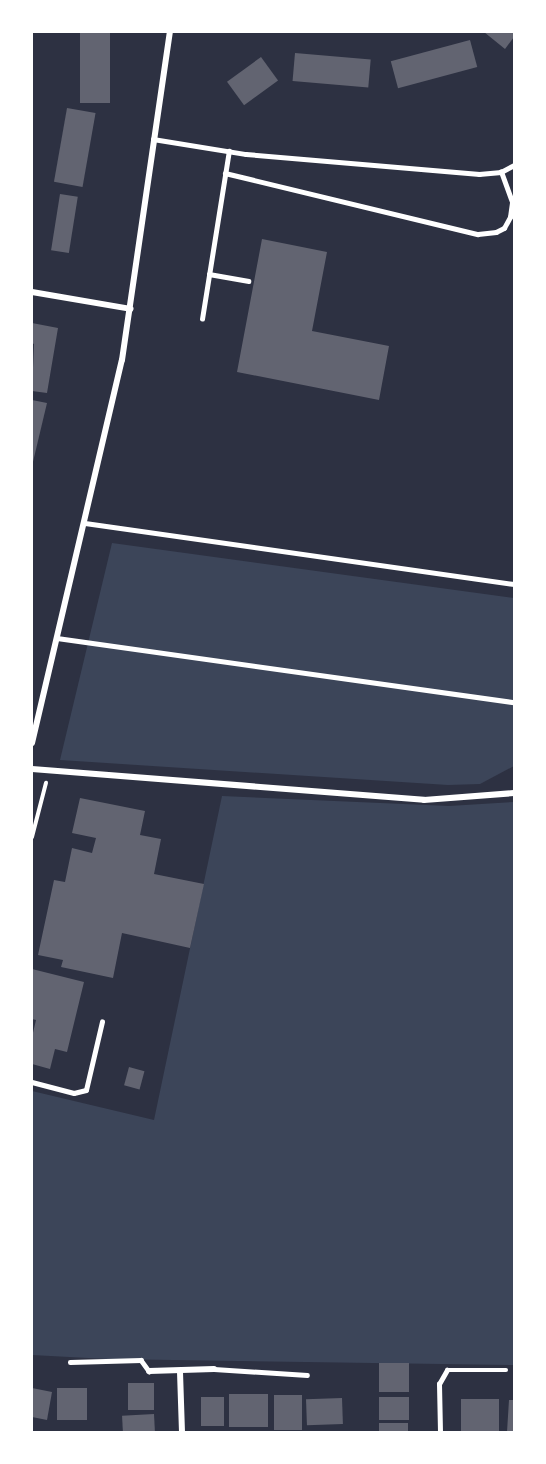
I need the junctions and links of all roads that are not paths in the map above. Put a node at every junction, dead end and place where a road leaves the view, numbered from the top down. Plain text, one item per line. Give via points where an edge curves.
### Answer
1 (170, 32) edge
2 (153, 139) junction
3 (230, 151) junction
4 (514, 165) edge
5 (501, 172) junction
6 (225, 173) junction
7 (209, 274) junction
8 (248, 281) dead end
9 (32, 292) edge
10 (131, 309) junction
11 (202, 319) dead end
12 (85, 523) junction
13 (514, 584) edge
14 (57, 638) junction
15 (514, 702) edge
16 (32, 743) edge
17 (32, 769) edge
18 (514, 793) edge
19 (102, 1022) dead end
20 (32, 1082) edge
21 (70, 1362) dead end
22 (214, 1369) joint
23 (506, 1370) dead end
24 (149, 1371) joint
25 (180, 1372) junction
26 (307, 1375) dead end
27 (182, 1432) edge
28 (440, 1432) edge

1 - 2 street
2 - 3 lane
2 - 10 street
3 - 5 lane via 479,174
3 - 6 lane
4 - 5 lane
5 - 6 lane via 512,202 510,217 504,228 478,234
6 - 7 lane
7 - 8 lane
7 - 11 lane
9 - 10 street
10 - 12 street
12 - 13 lane
12 - 14 street
14 - 15 lane
14 - 16 street
17 - 18 street via 424,800
19 - 20 lane via 86,1090 74,1093
21 - 24 lane via 141,1360
22 - 25 street
22 - 26 lane
23 - 28 lane via 447,1370 439,1384
24 - 25 street
25 - 27 street

